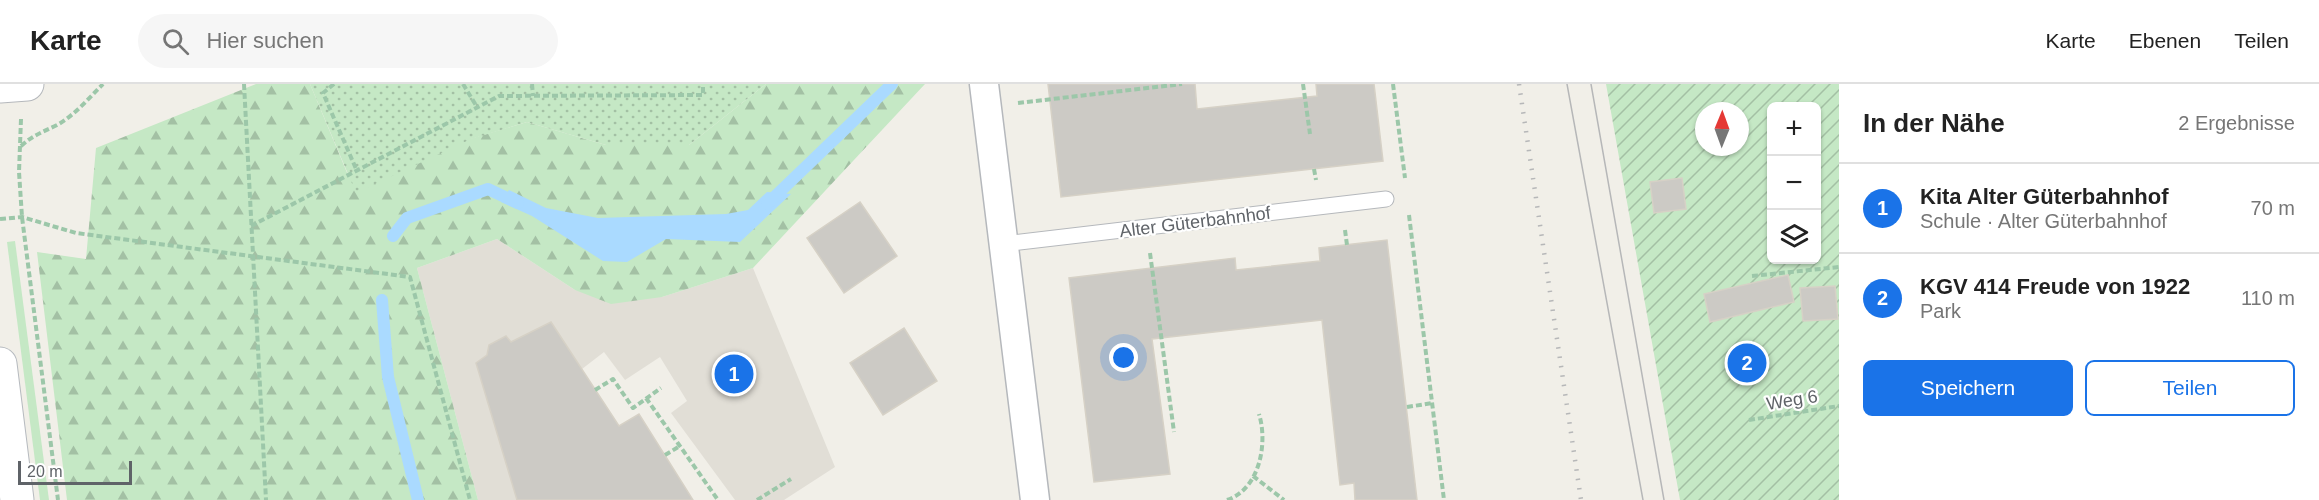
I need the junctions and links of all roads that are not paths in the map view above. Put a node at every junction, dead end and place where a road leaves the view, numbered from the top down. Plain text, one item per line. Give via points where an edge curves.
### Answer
1 (27, 84) edge
2 (984, 84) edge
3 (0, 86) edge
4 (1386, 199) road end
5 (1003, 244) junction
6 (0, 364) edge
7 (17, 500) edge
8 (1035, 500) edge

1 - 3 main road
2 - 5 street
4 - 5 lane, Alter Güterbahnhof
5 - 8 street
6 - 7 main road

